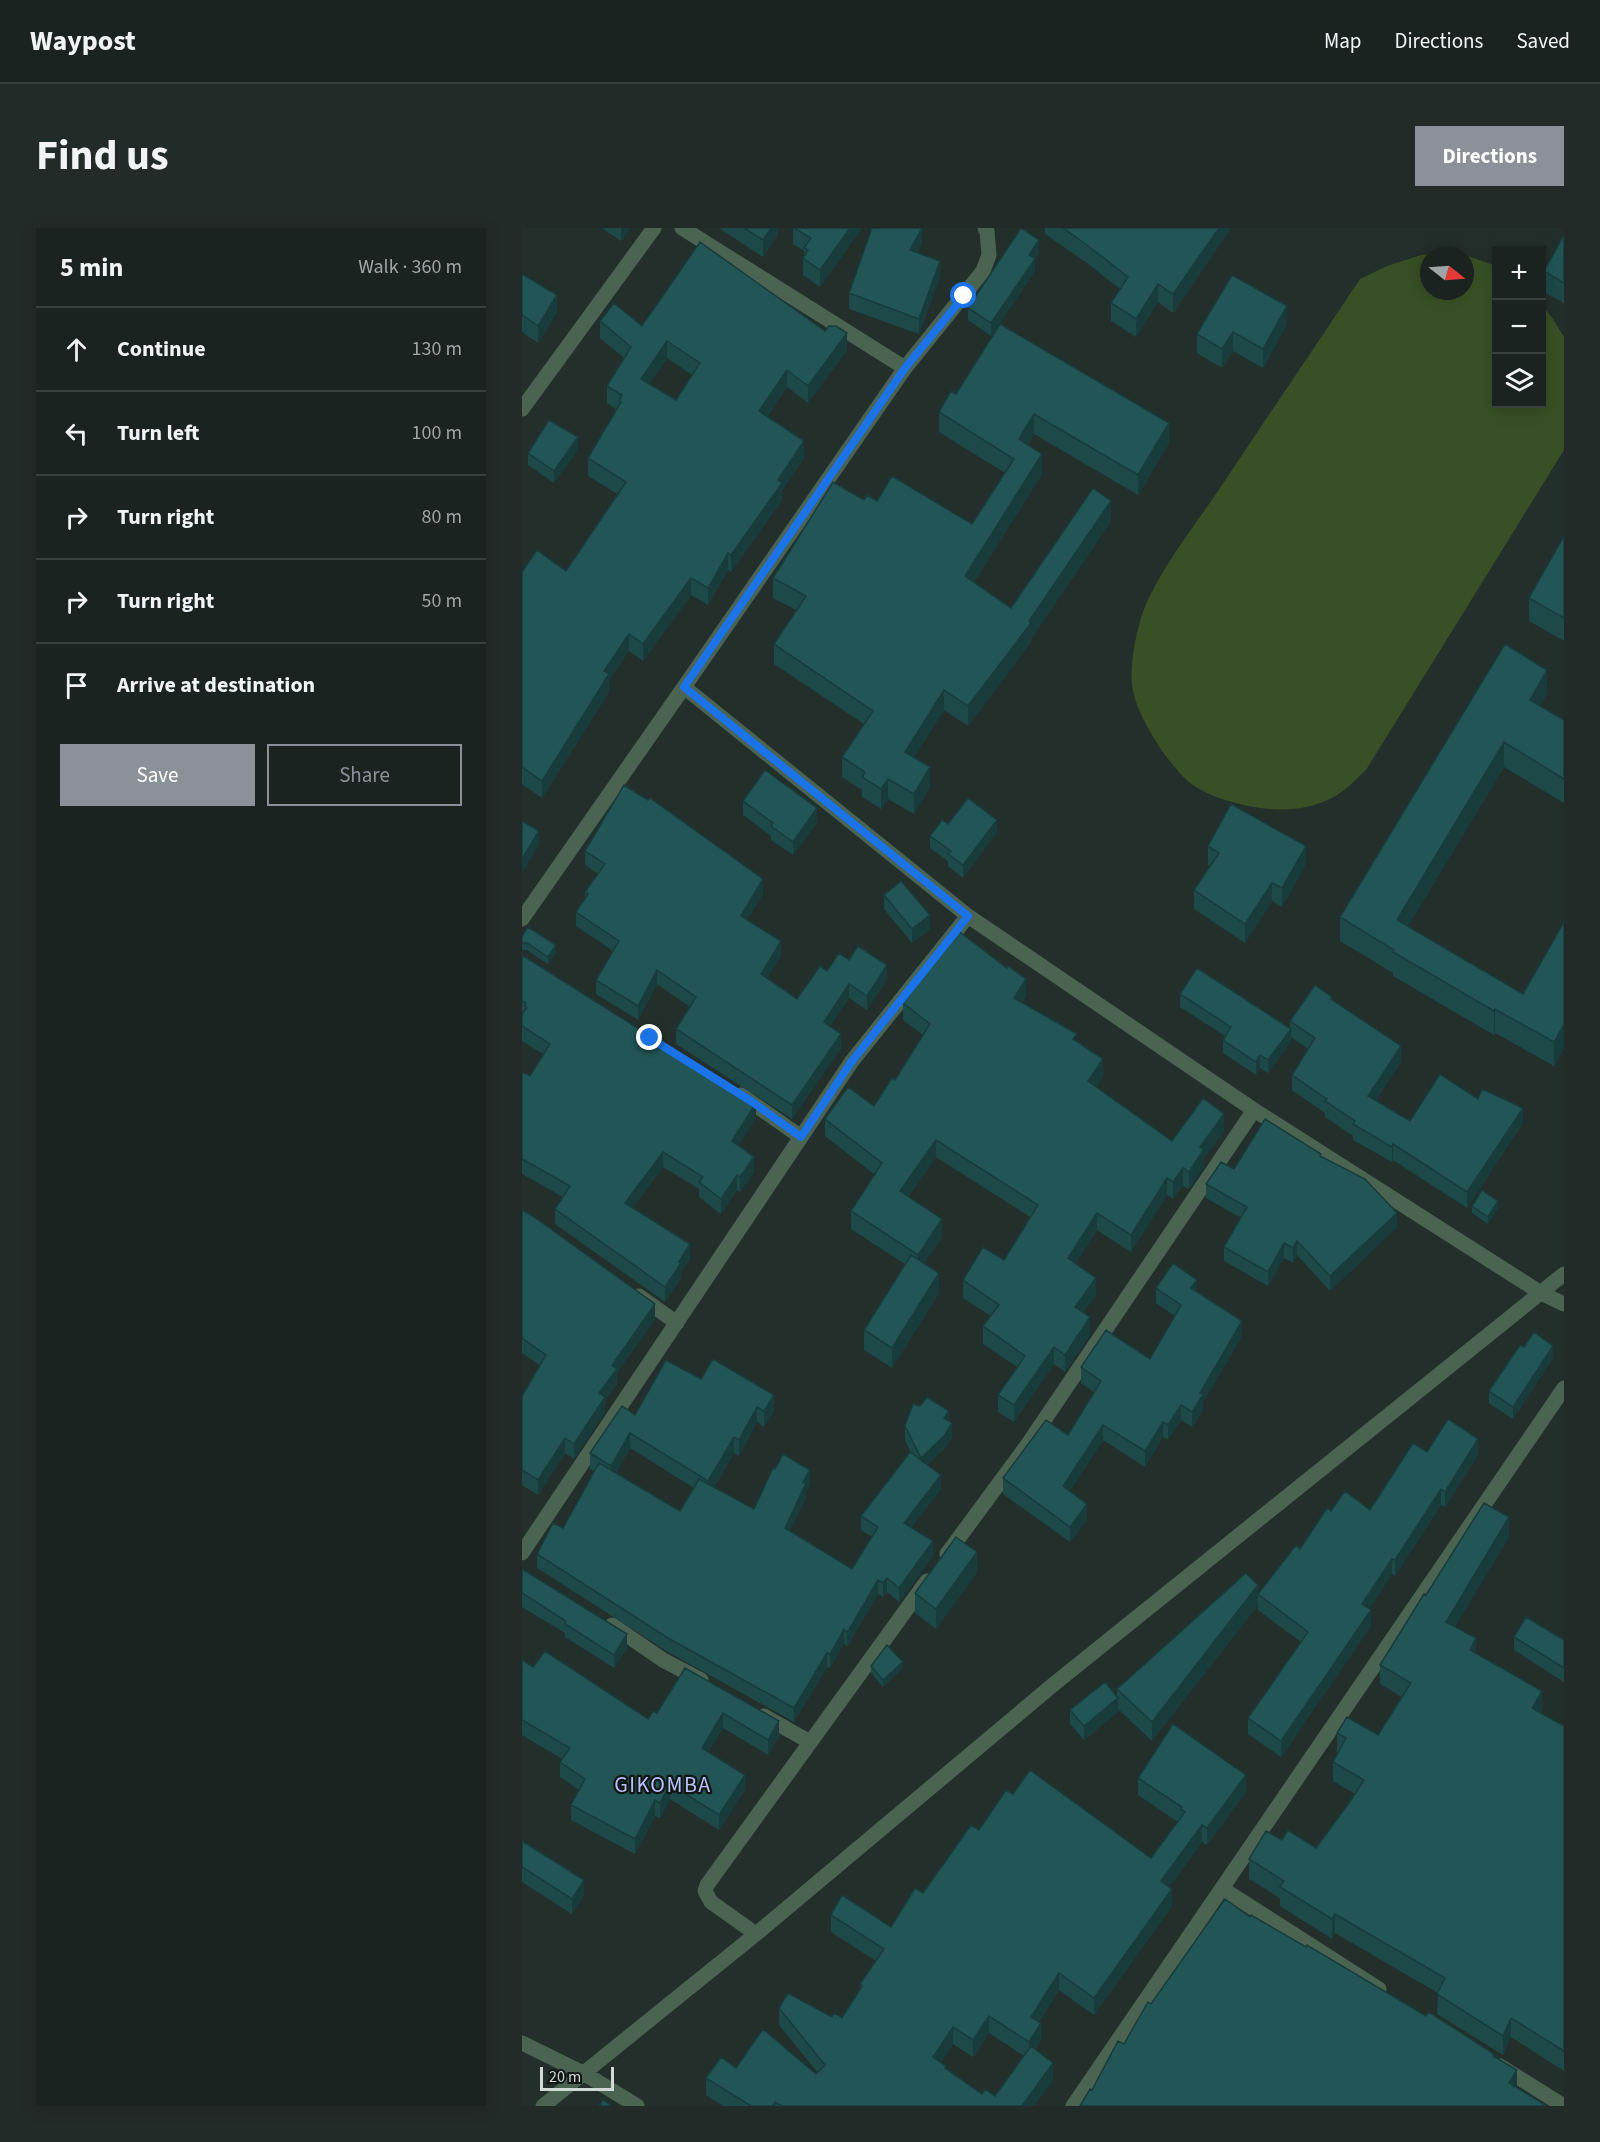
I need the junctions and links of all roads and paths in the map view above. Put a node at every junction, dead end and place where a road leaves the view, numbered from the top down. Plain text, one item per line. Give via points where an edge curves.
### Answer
1 (654, 228) edge
2 (681, 228) edge
3 (985, 228) edge
4 (905, 368) junction
5 (522, 409) edge
6 (684, 687) junction
7 (968, 916) junction
8 (522, 919) edge
9 (731, 1088) edge
10 (1254, 1110) junction
11 (801, 1137) junction
12 (1564, 1274) edge
13 (629, 1288) edge
14 (1542, 1293) junction
15 (1564, 1304) edge
16 (677, 1323) junction
17 (1564, 1388) edge
18 (522, 1553) edge
19 (601, 1619) edge
20 (711, 1686) edge
21 (750, 1708) edge
22 (810, 1742) junction
23 (1223, 1889) junction
24 (756, 1934) junction
25 (1389, 1995) edge
26 (522, 2043) edge
27 (1486, 2057) edge
28 (585, 2074) junction
29 (543, 2106) edge
30 (637, 2106) edge
31 (1073, 2106) edge
32 (1564, 2106) edge

1 - 5 street
2 - 4 street
3 - 4 street via 989,255 982,271
4 - 6 street
6 - 7 street
6 - 8 street
7 - 10 street
7 - 11 street via 852,1061
9 - 11 street
10 - 14 street
10 - 22 street via 1028,1444
11 - 16 street
12 - 14 street
13 - 16 street
14 - 15 street
14 - 24 street via 1054,1684
16 - 18 street
17 - 23 street
19 - 20 street
21 - 22 street
22 - 24 street via 705,1891 711,1902
23 - 25 street
23 - 31 street
24 - 28 street
26 - 28 street
27 - 32 street
28 - 29 street
28 - 30 street

